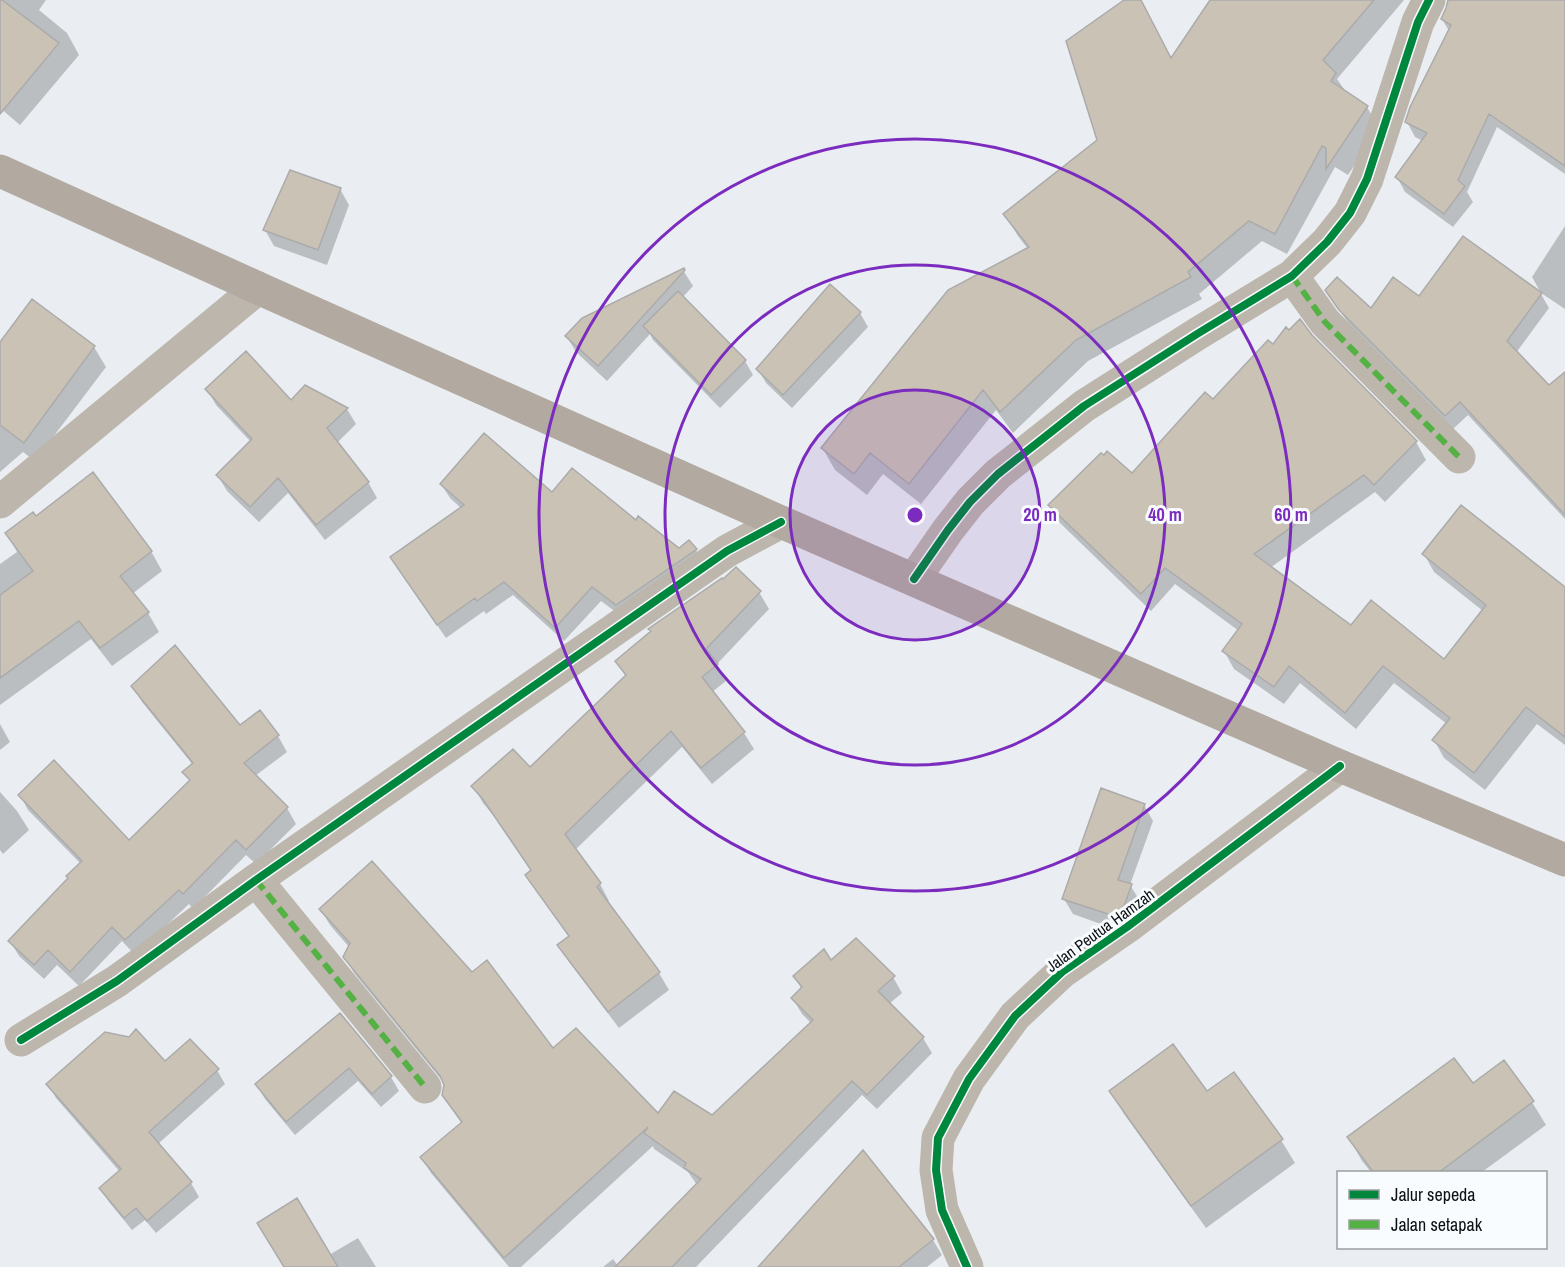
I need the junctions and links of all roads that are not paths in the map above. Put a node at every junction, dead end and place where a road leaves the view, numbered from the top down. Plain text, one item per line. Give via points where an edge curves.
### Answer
1 (1430, 0) edge
2 (0, 171) edge
3 (1292, 276) junction
4 (258, 288) junction
5 (1459, 457) dead end
6 (0, 502) edge
7 (781, 522) junction
8 (914, 579) junction
9 (1340, 766) junction
10 (1565, 860) edge
11 (256, 880) junction
12 (21, 1040) dead end
13 (425, 1087) dead end
14 (967, 1267) edge

1 - 3 street via 1418,22 1367,179 1350,213
2 - 4 main road
3 - 5 street via 1325,322
3 - 8 street via 1083,406 998,474 963,511
4 - 6 street
4 - 7 main road
7 - 8 main road
7 - 11 street via 727,552
8 - 9 main road
9 - 10 main road
9 - 14 street, Jalan Peutua Hamzah via 1062,972 1015,1016 969,1079 938,1138 936,1170 942,1210
11 - 12 street via 117,981
11 - 13 street

